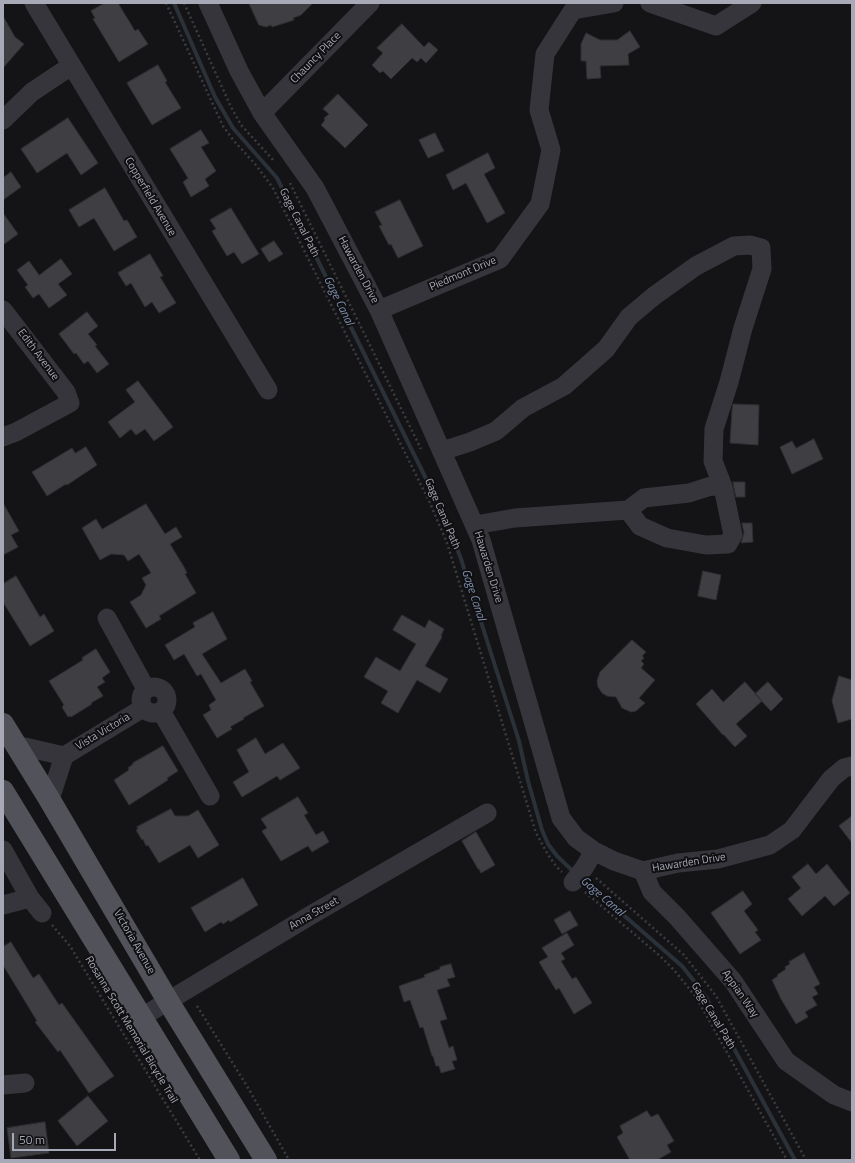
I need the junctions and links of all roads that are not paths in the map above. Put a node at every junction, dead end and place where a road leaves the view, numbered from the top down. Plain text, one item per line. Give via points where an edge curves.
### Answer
1 (34, 3) edge
2 (208, 3) edge
3 (370, 3) edge
4 (614, 3) edge
5 (650, 3) edge
6 (752, 3) edge
7 (71, 66) junction
8 (262, 113) junction
9 (3, 120) edge
10 (3, 310) edge
11 (379, 310) junction
12 (268, 390) dead end
13 (3, 437) edge
14 (442, 450) junction
15 (723, 487) junction
16 (628, 510) junction
17 (475, 525) junction
18 (107, 618) dead end
19 (146, 689) junction
20 (143, 708) junction
21 (162, 711) junction
22 (3, 724) edge
23 (18, 749) junction
24 (64, 756) junction
25 (852, 766) edge
26 (3, 791) edge
27 (210, 796) dead end
28 (48, 797) junction
29 (487, 813) dead end
30 (3, 850) edge
31 (594, 850) junction
32 (643, 871) junction
33 (577, 877) road end
34 (30, 898) junction
35 (3, 904) edge
36 (42, 913) road end
37 (168, 1001) junction
38 (142, 1018) junction
39 (25, 1083) dead end
40 (3, 1085) edge
41 (852, 1102) edge
42 (230, 1160) edge
43 (266, 1160) edge

1 - 7 street, Copperfield Avenue
2 - 8 street, Hawarden Drive via 239,71
3 - 8 street, Chauncy Place
4 - 11 street, Piedmont Drive via 573,10 546,54 539,110 551,150 540,204 500,259
5 - 6 street via 716,26
7 - 9 street via 32,92
7 - 12 street, Copperfield Avenue
8 - 11 street, Hawarden Drive via 315,188
10 - 13 street, Edith Avenue via 66,392 70,402
11 - 14 street, Hawarden Drive
14 - 15 street via 496,431 523,408 564,386 606,349 629,317 654,296 696,266 734,246 750,245 761,248 762,269 714,429 713,462
14 - 17 street, Hawarden Drive
15 - 16 street via 711,486 689,493 644,498
15 - 16 street via 734,535 728,544 706,545 667,538 640,526
16 - 17 street via 515,518
17 - 31 street, Hawarden Drive via 561,818 576,838
18 - 19 street
19 - 20 street via 141,698
19 - 21 street via 156,687 165,692 167,702
20 - 21 street via 152,713
20 - 24 street, Vista Victoria
21 - 27 street
22 - 23 main road, Victoria Avenue
23 - 24 street, Vista Victoria via 25,747
23 - 28 main road, Victoria Avenue
24 - 28 street, Vista Victoria via 52,793
25 - 32 street, Hawarden Drive via 844,768 831,779 792,830 770,846 718,859 678,863
26 - 38 main road
28 - 37 main road, Victoria Avenue
29 - 37 street, Anna Street
30 - 34 street
31 - 32 street, Hawarden Drive via 614,861
31 - 33 street
32 - 41 street, Appian Way via 652,892 733,981 786,1061 834,1095
34 - 35 street
34 - 36 street
37 - 38 street, Anna Street
37 - 43 main road, Victoria Avenue
38 - 42 main road
39 - 40 street

